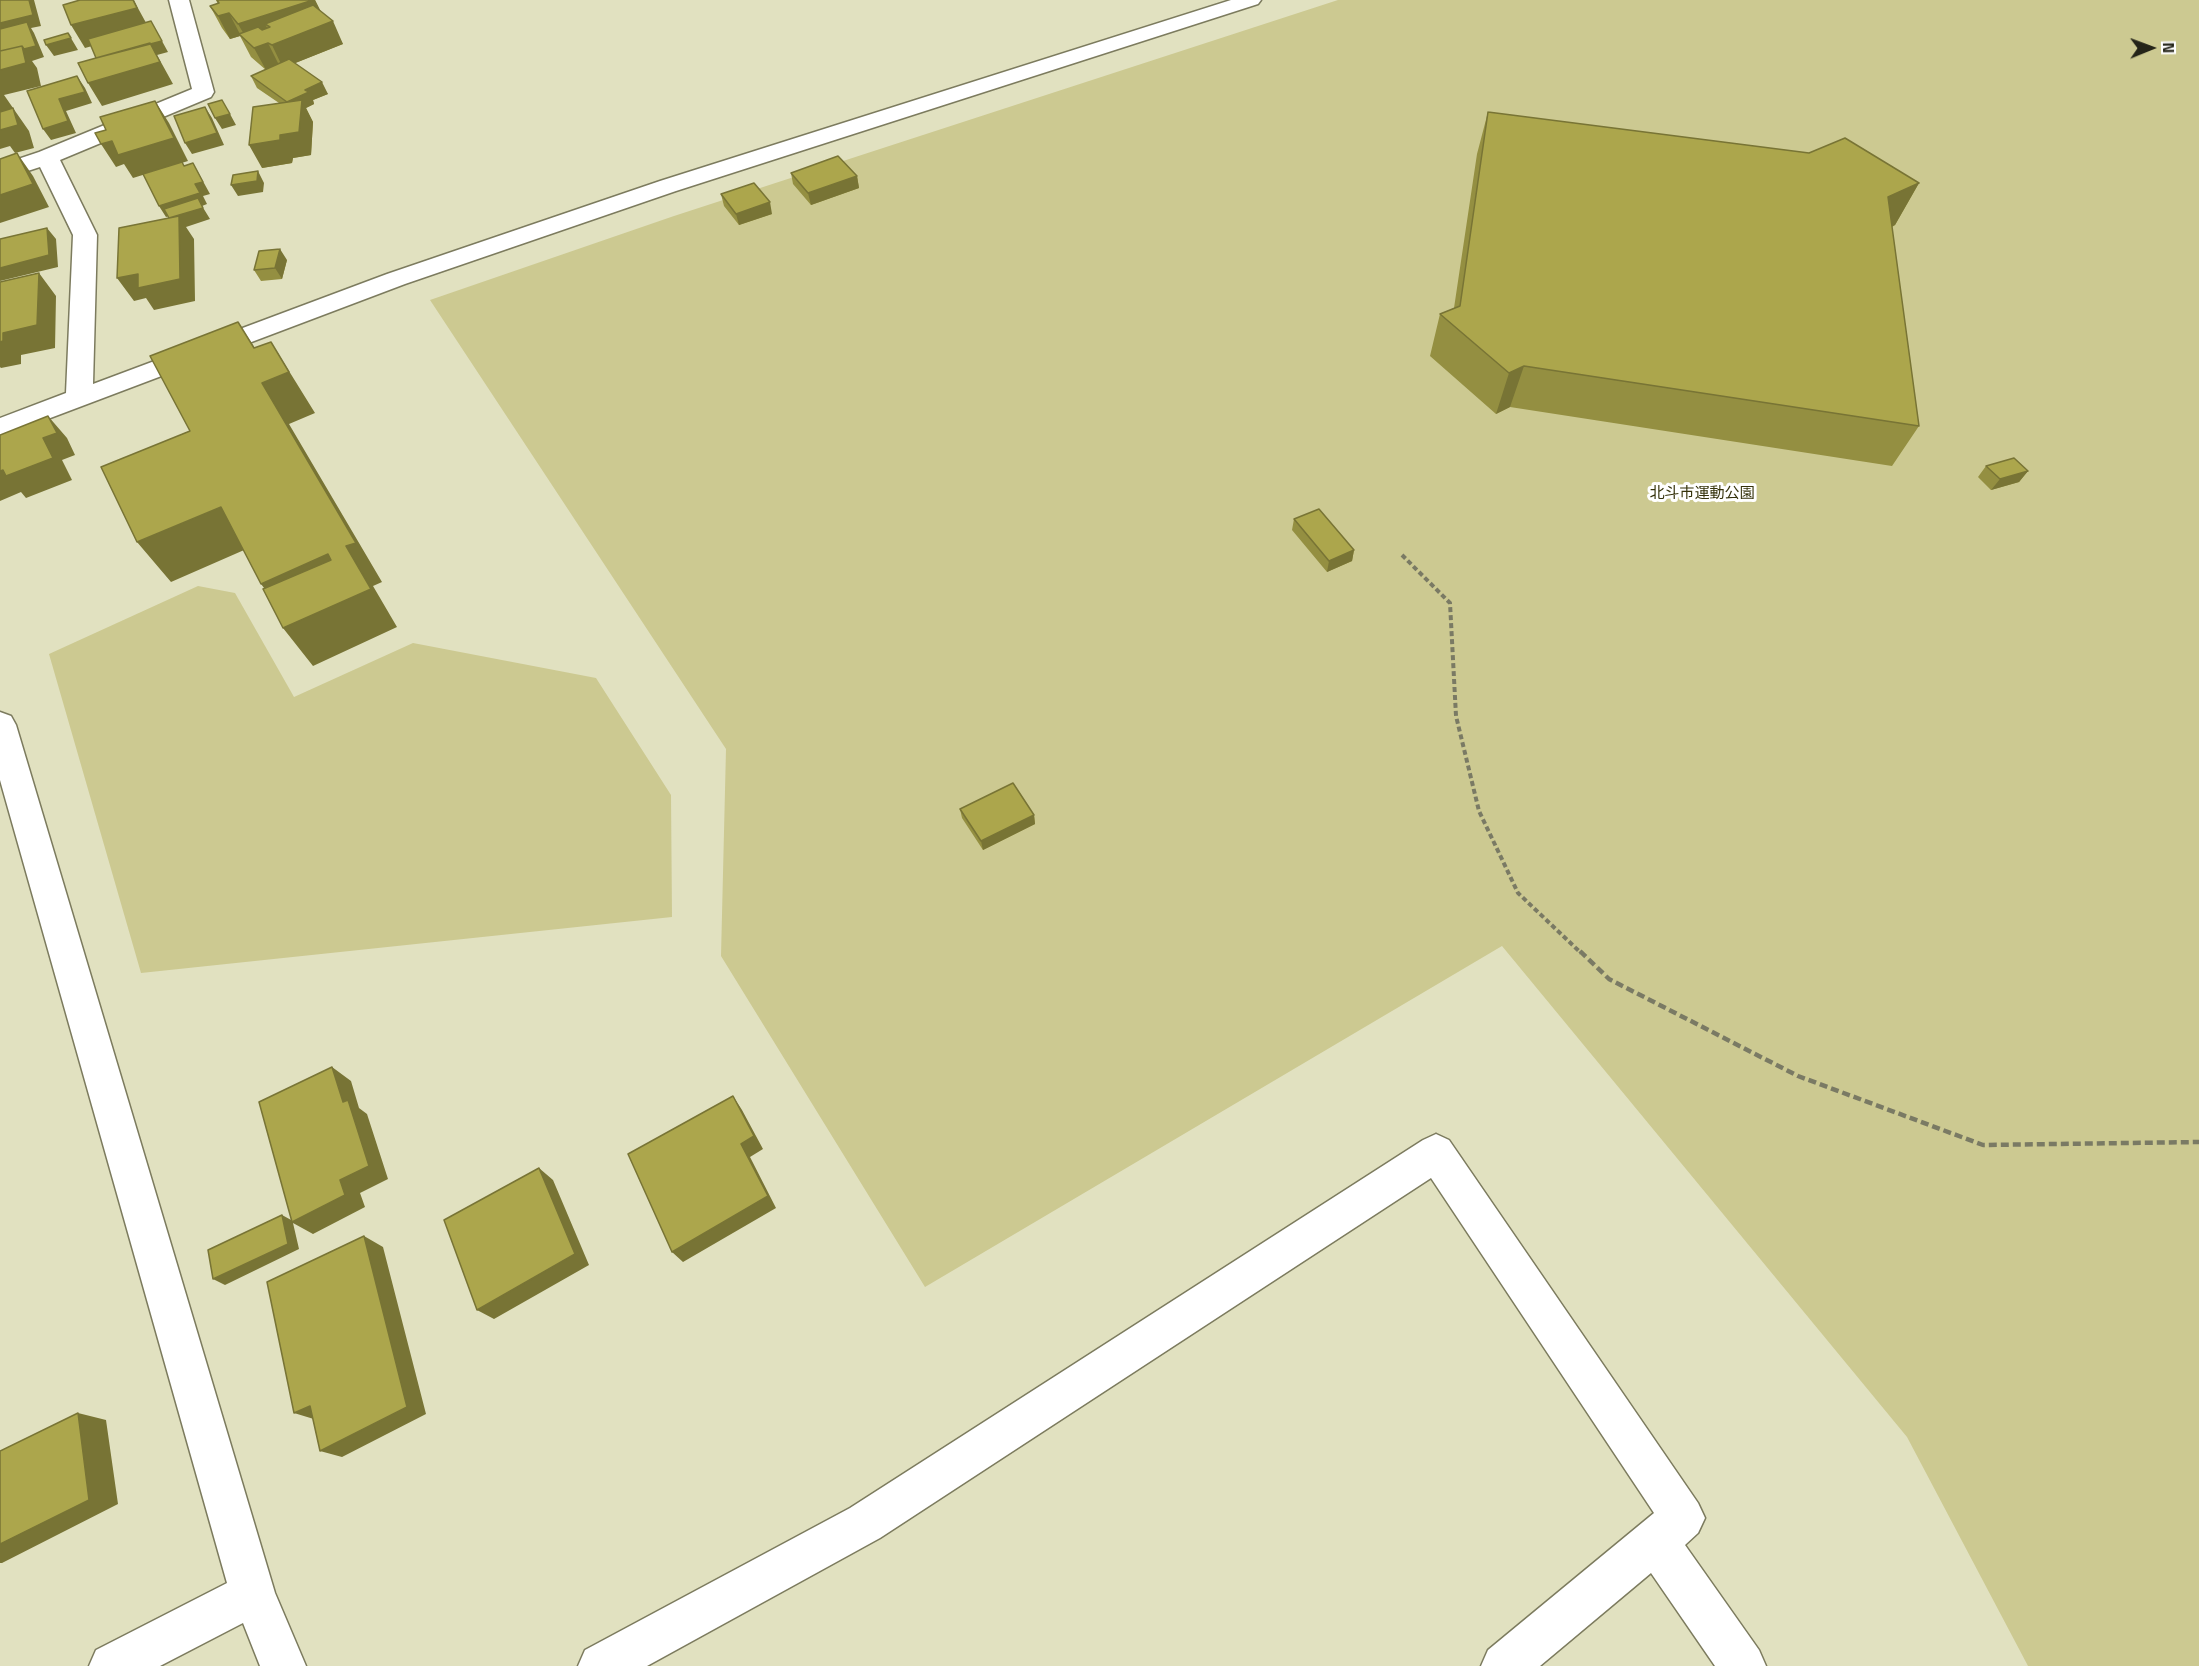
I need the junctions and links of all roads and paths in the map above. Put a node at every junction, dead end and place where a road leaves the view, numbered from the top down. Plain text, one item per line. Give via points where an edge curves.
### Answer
1 (179, 0) edge
2 (1251, 0) edge
3 (47, 157) junction
4 (0, 173) edge
5 (79, 398) junction
6 (0, 428) edge
7 (1402, 555) dead end
8 (4, 750) edge
9 (2199, 1142) edge
10 (1655, 1541) junction
11 (254, 1594) junction
12 (112, 1666) edge
13 (283, 1666) edge
14 (601, 1666) edge
15 (1504, 1666) edge
16 (1743, 1666) edge

1 - 3 street via 203,92
2 - 5 street via 668,186 396,279
3 - 4 street
3 - 5 street via 85,235
5 - 6 street
7 - 9 path via 1450,603 1456,716 1479,810 1518,893 1609,979 1798,1076 1983,1145
8 - 11 street
10 - 14 street via 1683,1518 1436,1153 865,1522
10 - 15 street
10 - 16 street
11 - 12 street
11 - 13 street

